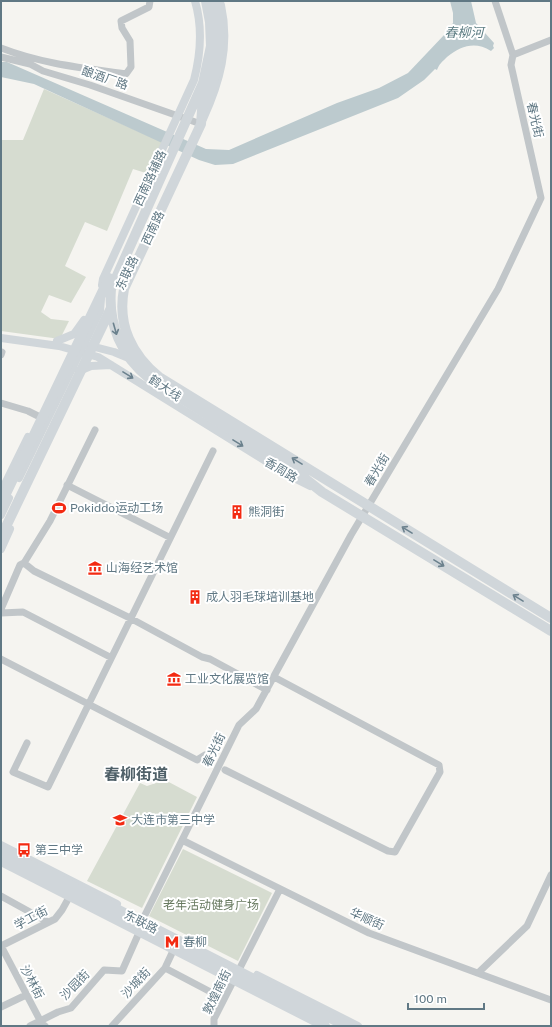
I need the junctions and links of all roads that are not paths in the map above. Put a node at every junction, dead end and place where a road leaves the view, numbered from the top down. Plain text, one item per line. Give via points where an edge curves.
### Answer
1 (150, 1) edge
2 (195, 1) edge
3 (200, 1) edge
4 (206, 1) edge
5 (210, 1) edge
6 (215, 1) edge
7 (220, 1) edge
8 (495, 1) edge
9 (551, 40) edge
10 (1, 48) edge
11 (513, 55) junction
12 (1, 57) edge
13 (183, 117) junction
14 (201, 124) junction
15 (169, 147) junction
16 (138, 226) joint
17 (103, 279) junction
18 (124, 289) junction
19 (102, 312) junction
20 (1, 334) edge
21 (1, 338) edge
22 (55, 343) junction
23 (83, 351) junction
24 (112, 365) junction
25 (72, 374) junction
26 (159, 377) junction
27 (1, 403) edge
28 (47, 420) junction
29 (95, 430) dead end
30 (213, 451) dead end
31 (67, 486) junction
32 (1, 492) edge
33 (322, 492) junction
34 (1, 504) edge
35 (368, 506) junction
36 (1, 515) edge
37 (362, 516) junction
38 (1, 526) edge
39 (1, 537) edge
40 (170, 537) junction
41 (1, 549) edge
42 (24, 563) junction
43 (1, 609) edge
44 (1, 612) edge
45 (130, 618) junction
46 (551, 618) edge
47 (551, 631) edge
48 (110, 657) junction
49 (1, 659) edge
50 (274, 677) junction
51 (267, 690) junction
52 (88, 703) junction
53 (27, 743) dead end
54 (205, 755) dead end
55 (225, 770) dead end
56 (182, 840) junction
57 (1, 845) edge
58 (1, 850) edge
59 (1, 861) edge
60 (1, 866) edge
61 (551, 875) edge
62 (77, 883) junction
63 (280, 889) junction
64 (1, 896) edge
65 (68, 899) junction
66 (144, 917) junction
67 (48, 922) junction
68 (138, 935) junction
69 (1, 946) edge
70 (172, 953) junction
71 (241, 967) junction
72 (166, 968) junction
73 (478, 973) junction
74 (232, 984) junction
75 (26, 994) junction
76 (224, 998) junction
77 (551, 1000) edge
78 (1, 1007) edge
79 (43, 1023) edge
80 (30, 1026) edge
81 (112, 1026) edge
82 (214, 1026) edge
83 (314, 1026) edge
84 (325, 1026) edge
85 (346, 1026) edge
86 (358, 1026) edge

1 - 10 street via 149,7 121,21 130,41 131,67 126,74 68,67
2 - 13 main road via 200,22 199,58
3 - 23 highway, 东联路 via 206,40 199,82
4 - 13 highway, 西南路 via 211,34 209,59 203,83
5 - 14 highway, 西南路 via 215,46 211,72 202,97
6 - 23 highway, 东联路 via 220,47 212,87
7 - 14 main road via 225,32 223,61 216,89
8 - 11 street, 春光街
9 - 11 street
11 - 35 street, 春光街 via 511,66 541,198 498,289
12 - 13 street, 酿酒厂路 via 30,64 43,71
13 - 14 street, 酿酒厂路
13 - 15 highway, 西南路
14 - 18 highway, 西南路
15 - 16 highway, 西南路
15 - 17 main road, 西南路辅路
16 -> 33 highway, 鹤大线 via 111,289 111,310 117,336 128,357 141,371 294,469
17 - 18 highway
17 - 19 main road, 西南路辅路
17 - 22 main road via 78,330 70,337
18 - 19 main road, 西南路
18 - 26 highway, 鹤大线 via 122,314 130,342 140,359
19 - 23 main road, 西南路辅路
20 - 22 main road, 香周路
21 - 22 main road, 香周路
22 - 23 main road, 香周路
22 - 25 main road via 67,357
23 - 24 main road, 香周路
23 - 25 main road
23 - 26 main road, 香周路 via 125,356
23 - 32 main road via 50,391
23 - 34 highway, 东联路
23 - 39 highway, 东联路
23 - 41 main road via 72,401
24 - 25 main road via 91,366
24 -> 33 main road, 香周路 via 290,476
25 - 28 main road
25 - 38 main road
35 -> 26 highway, 香周路
27 - 28 street
28 - 36 main road
29 - 31 street
30 - 40 street
31 - 40 street
31 - 42 street via 50,521
33 - 37 highway, 香周路
35 - 37 street, 春光街
46 -> 35 highway, 香周路
37 -> 47 highway, 香周路
37 - 50 street, 春光街
40 - 45 street
42 - 43 street via 20,565
42 - 45 street via 34,571
44 - 48 street via 23,612
45 - 48 street
45 - 51 street
48 - 52 street
49 - 52 street
50 - 51 street, 春光街
50 - 55 street via 439,765 440,772 394,852
51 - 56 street, 春光街 via 256,709 239,725
52 - 53 street via 48,787 13,772
52 - 54 street via 197,760
56 - 63 street, 华顺街
56 - 66 street, 春光街
57 - 62 main road
58 - 85 highway, 东联路
59 - 84 highway, 东联路
60 - 65 main road
61 - 73 street via 526,926
62 - 65 street, 学工街
62 - 66 main road
63 - 71 street, 敦煌南街
63 - 73 street, 华顺街 via 369,932
64 - 67 street
65 - 67 street, 学工街 via 55,919
65 - 68 main road
66 - 71 main road
67 - 69 street, 学工街
68 - 70 main road
68 - 79 street, 沙园街 via 122,971 104,970 71,1008 58,1012
69 - 75 street, 沙林街
70 - 72 street, 沙城街
70 - 74 main road
71 - 74 street, 敦煌南街
71 - 86 main road
72 - 76 street
72 - 81 street, 沙城街
73 - 77 street, 华顺街
74 - 76 street, 敦煌南街
74 - 83 main road
75 - 78 street
75 - 79 street, 沙林街
76 - 82 street, 敦煌南街 via 214,1019
79 - 80 street, 沙园街

